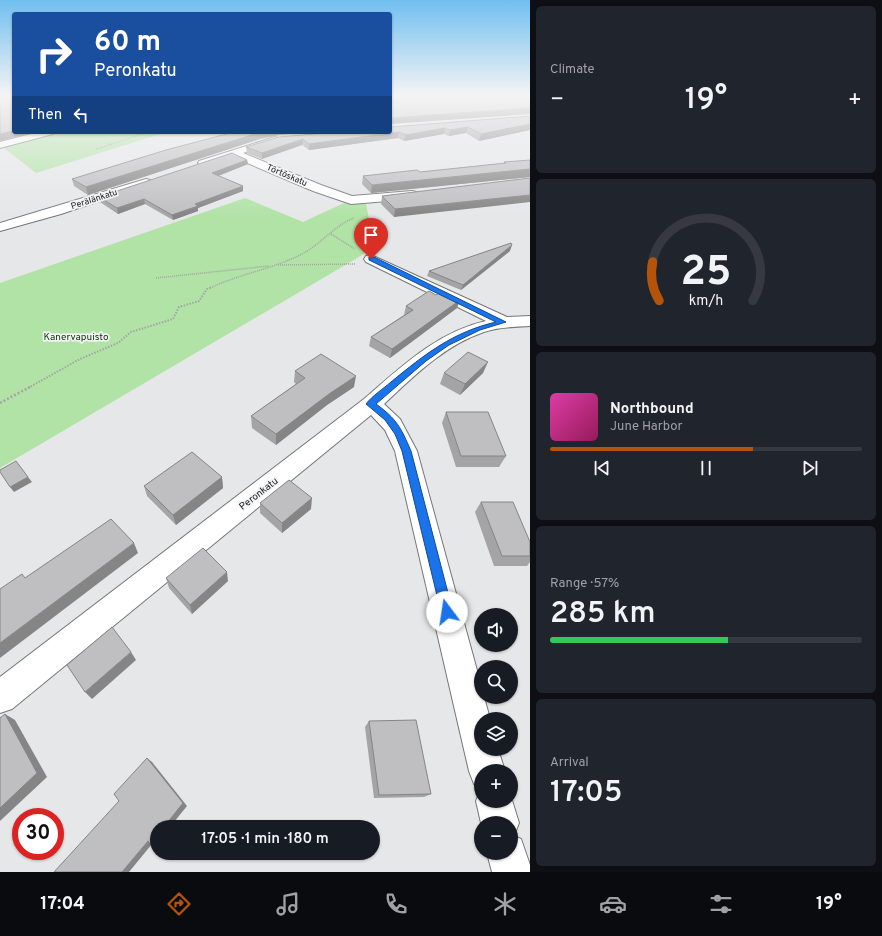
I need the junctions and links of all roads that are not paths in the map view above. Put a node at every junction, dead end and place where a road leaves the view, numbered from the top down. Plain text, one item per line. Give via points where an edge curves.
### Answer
1 (40, 135) edge
2 (287, 138) edge
3 (0, 145) edge
4 (233, 153) junction
5 (196, 165) edge
6 (158, 178) edge
7 (422, 194) edge
8 (0, 227) edge
9 (377, 262) road end
10 (530, 321) edge
11 (503, 322) junction
12 (371, 404) junction
13 (0, 697) edge
14 (474, 721) edge
15 (509, 860) edge
16 (512, 872) edge

1 - 3 street
2 - 4 street via 264,142
4 - 5 street
4 - 7 street, Törtöskatu via 341,197 358,201
6 - 8 street, Perälänkatu
9 - 11 street
10 - 11 street, Peronkatu
11 - 12 street, Peronkatu via 477,329 447,343 423,359
12 - 13 street, Peronkatu
12 - 14 street via 388,418 399,433 406,451
15 - 16 street

